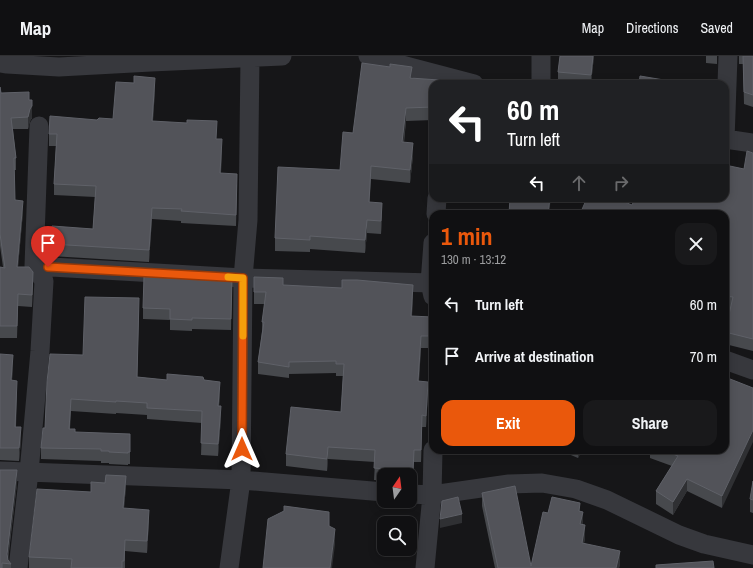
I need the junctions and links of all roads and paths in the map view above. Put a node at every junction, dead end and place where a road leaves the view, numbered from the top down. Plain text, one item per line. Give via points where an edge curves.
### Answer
1 (282, 56) edge
2 (368, 56) edge
3 (541, 56) edge
4 (728, 56) edge
5 (250, 57) junction
6 (0, 63) edge
7 (444, 80) edge
8 (541, 80) edge
9 (727, 80) edge
10 (39, 126) dead end
11 (729, 140) edge
12 (753, 143) edge
13 (34, 266) junction
14 (243, 278) junction
15 (429, 287) edge
16 (729, 361) edge
17 (753, 370) edge
18 (433, 454) edge
19 (0, 471) edge
20 (29, 472) junction
21 (241, 480) junction
22 (377, 491) edge
23 (417, 495) edge
24 (432, 496) junction
25 (753, 555) edge
26 (18, 568) edge
27 (229, 568) edge
28 (425, 568) edge

1 - 5 street
2 - 7 street
3 - 8 street
4 - 9 street
5 - 6 street via 59,68
5 - 14 street via 248,220
10 - 13 street
11 - 12 street
13 - 14 street
13 - 20 street via 44,281
14 - 15 street
14 - 21 street
16 - 17 street
18 - 24 street
19 - 20 street
20 - 21 street
20 - 26 street
21 - 22 street
21 - 27 street
23 - 24 street
24 - 25 street via 509,484 542,483 576,489 607,500 679,535 704,544
24 - 28 street

